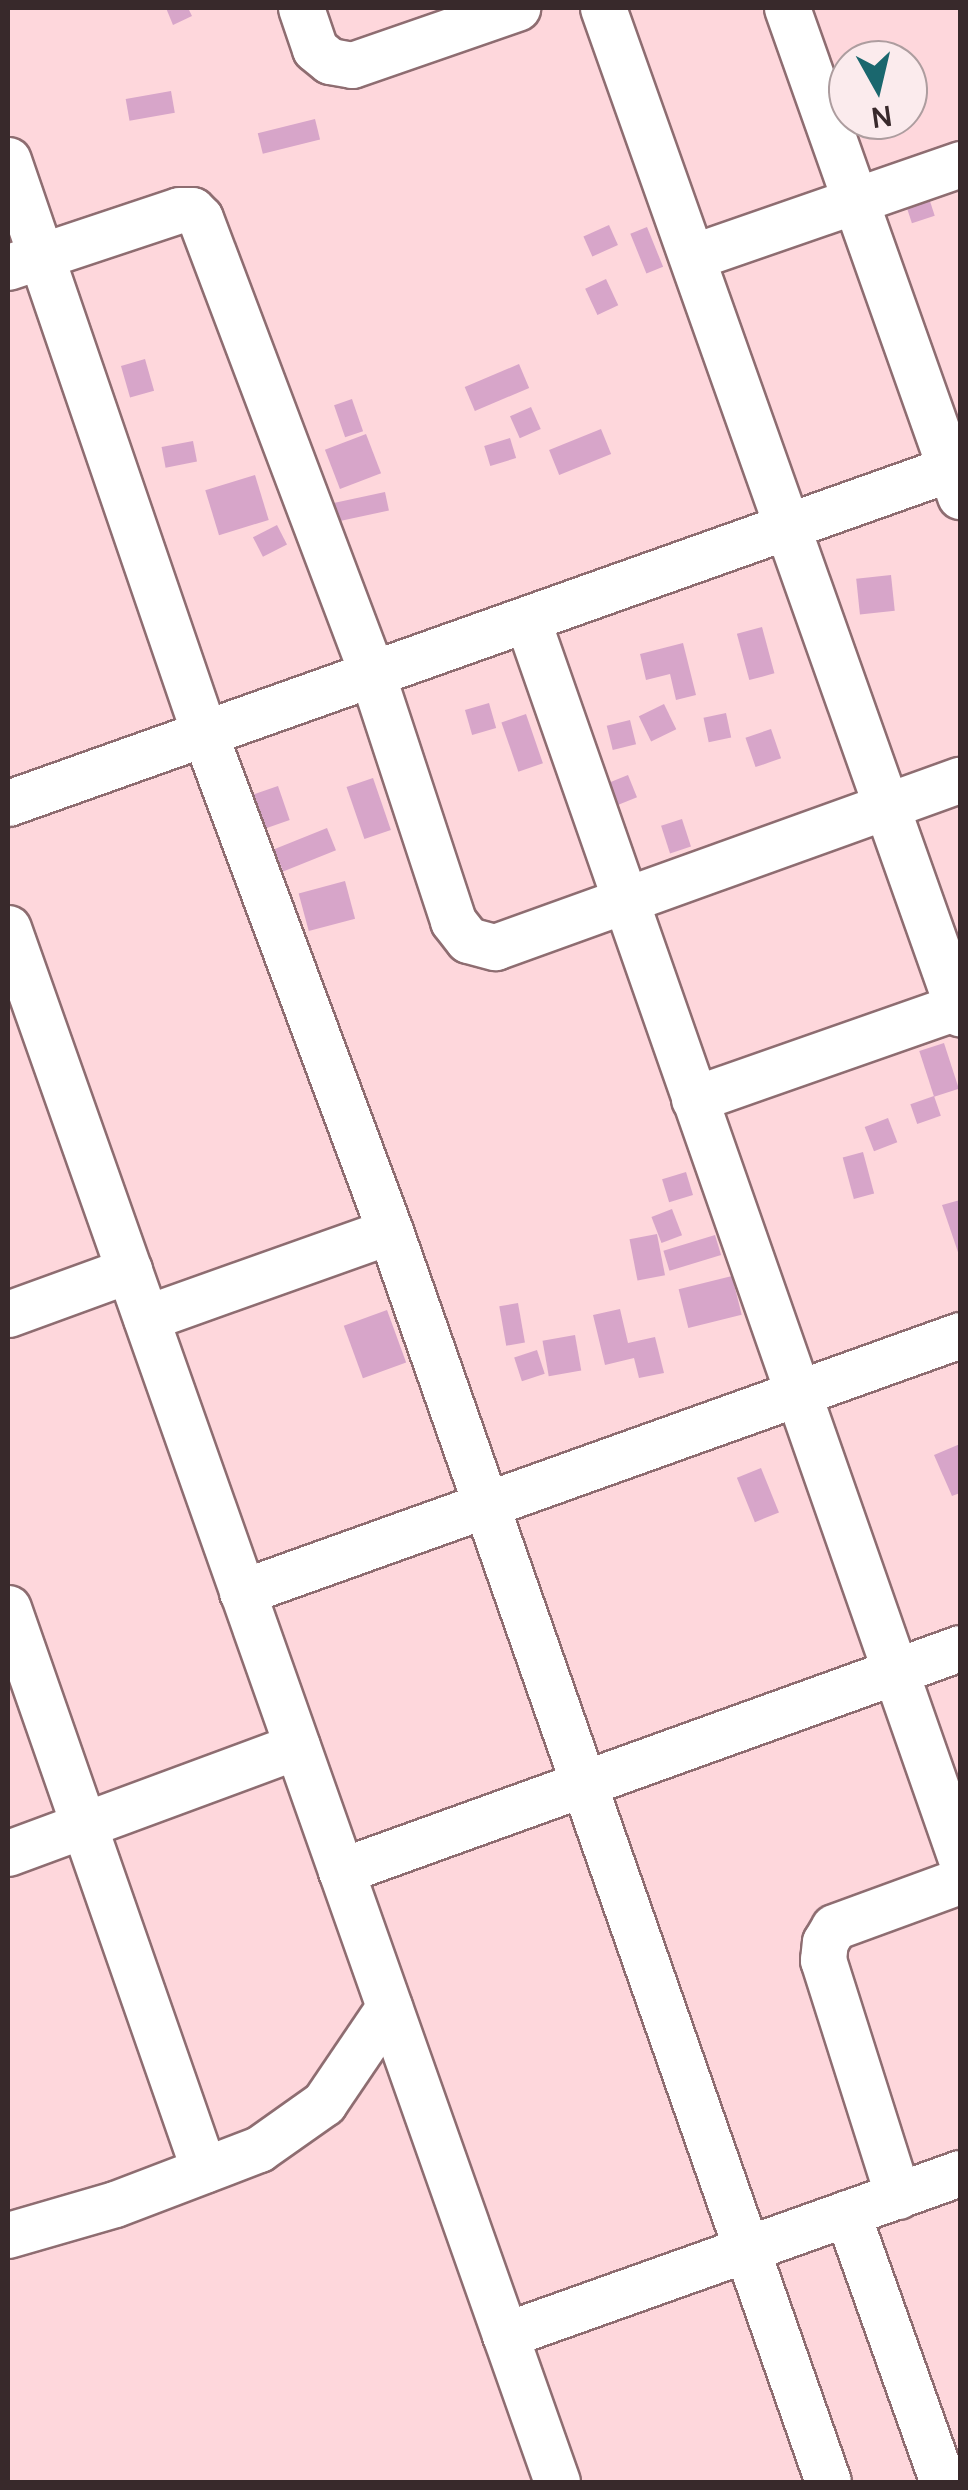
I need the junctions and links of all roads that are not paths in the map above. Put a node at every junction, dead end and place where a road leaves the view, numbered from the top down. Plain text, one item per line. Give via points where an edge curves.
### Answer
1 (301, 8) edge
2 (517, 8) edge
3 (603, 8) edge
4 (787, 8) edge
5 (8, 160) edge
6 (960, 164) edge
7 (856, 200) junction
8 (694, 256) junction
9 (25, 261) edge
10 (957, 477) edge
11 (787, 526) junction
12 (526, 619) junction
13 (372, 674) junction
14 (205, 735) junction
15 (960, 780) edge
16 (8, 803) edge
17 (886, 807) junction
18 (626, 901) junction
19 (8, 928) edge
20 (19, 997) edge
21 (960, 1009) edge
22 (694, 1099) junction
23 (390, 1230) junction
24 (129, 1270) junction
25 (8, 1314) edge
26 (146, 1318) junction
27 (960, 1335) edge
28 (797, 1393) junction
29 (482, 1502) junction
30 (242, 1592) junction
31 (8, 1608) edge
32 (960, 1648) edge
33 (895, 1671) junction
34 (296, 1746) junction
35 (583, 1786) junction
36 (86, 1826) junction
37 (8, 1853) edge
38 (960, 1856) edge
39 (341, 1871) junction
40 (960, 1880) edge
41 (389, 2007) junction
42 (204, 2170) junction
43 (960, 2174) edge
44 (898, 2196) junction
45 (848, 2213) junction
46 (8, 2235) edge
47 (746, 2248) junction
48 (504, 2334) junction
49 (556, 2482) edge
50 (828, 2482) edge
51 (942, 2482) edge

1 - 2 street via 314,48 330,61 352,64
3 - 8 street
4 - 7 street
5 - 9 street
6 - 7 street
7 - 8 street
7 - 10 street
8 - 11 street
9 - 13 street via 179,210 200,218
9 - 14 street
10 - 11 street
11 - 12 street
11 - 17 street
12 - 13 street
12 - 18 street
13 - 14 street
13 - 18 street via 453,921 468,940 495,947
14 - 16 street
14 - 23 street
15 - 17 street
17 - 18 street
17 - 21 street
18 - 22 street
19 - 20 street
20 - 24 street
21 - 22 street
22 - 28 street
23 - 26 street
23 - 29 street
24 - 25 street
24 - 26 street
26 - 30 street
27 - 28 street
28 - 29 street
28 - 33 street
29 - 30 street
29 - 35 street
30 - 34 street
31 - 36 street
32 - 33 street
33 - 35 street
33 - 38 street
34 - 36 street
34 - 39 street
35 - 39 street
35 - 47 street
36 - 37 street
36 - 42 street
39 - 41 street
40 - 44 street via 834,1926 825,1942 823,1960
41 - 42 street via 324,2103 259,2148
41 - 48 street
42 - 46 street
43 - 44 street
44 - 45 street
45 - 47 street
45 - 51 street
47 - 48 street
47 - 50 street
48 - 49 street

